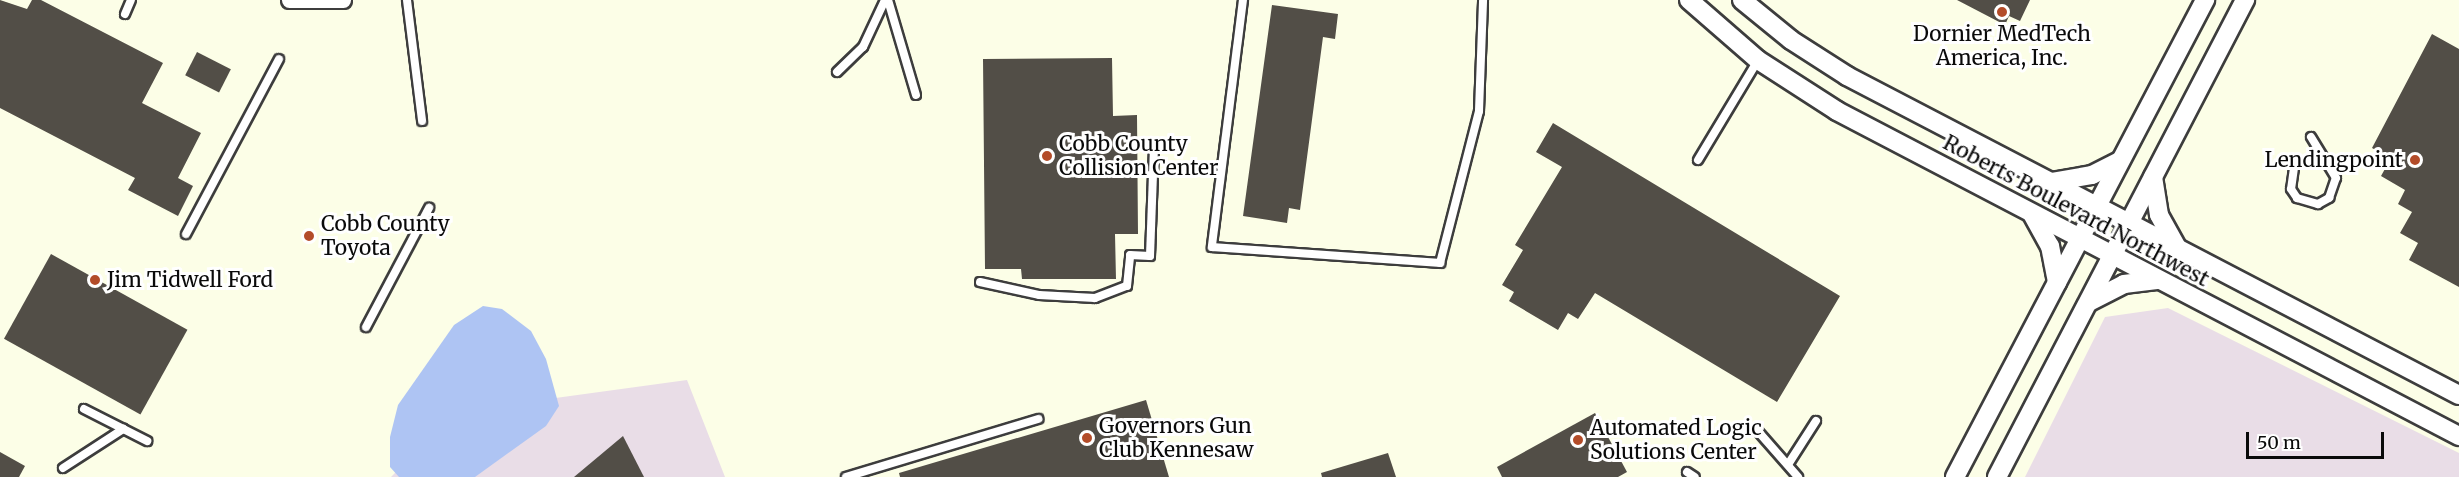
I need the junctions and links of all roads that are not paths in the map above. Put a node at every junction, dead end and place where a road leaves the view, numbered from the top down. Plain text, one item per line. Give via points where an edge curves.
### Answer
1 (131, 0) edge
2 (289, 0) edge
3 (343, 0) edge
4 (408, 0) edge
5 (886, 0) edge
6 (1243, 0) edge
7 (1483, 0) edge
8 (1689, 0) edge
9 (1742, 0) edge
10 (2205, 0) edge
11 (2246, 0) edge
12 (125, 14) dead end
13 (279, 59) dead end
14 (1758, 60) junction
15 (837, 72) dead end
16 (916, 95) dead end
17 (422, 121) dead end
18 (2310, 137) dead end
19 (1154, 149) dead end
20 (1698, 160) dead end
21 (2120, 161) junction
22 (2294, 168) dead end
23 (2153, 177) junction
24 (2051, 182) junction
25 (2097, 206) junction
26 (429, 208) dead end
27 (2031, 213) junction
28 (2129, 223) junction
29 (186, 234) dead end
30 (2080, 239) junction
31 (2179, 249) junction
32 (2112, 255) junction
33 (2160, 280) junction
34 (980, 282) dead end
35 (2057, 282) junction
36 (2088, 303) junction
37 (366, 327) dead end
38 (2459, 395) edge
39 (84, 409) dead end
40 (1038, 419) dead end
41 (1816, 421) dead end
42 (123, 429) junction
43 (1756, 429) dead end
44 (2459, 436) edge
45 (147, 441) dead end
46 (1789, 464) junction
47 (63, 468) dead end
48 (1686, 472) dead end
49 (846, 477) edge
50 (1695, 477) edge
51 (1798, 477) edge
52 (1955, 477) edge
53 (1997, 477) edge

1 - 12 lane
2 - 3 street
4 - 17 lane
5 - 15 lane via 863,47
5 - 16 lane
6 - 7 lane via 1212,247 1440,263 1479,111
8 - 14 street, Roberts Boulevard Northwest
9 - 24 street, Roberts Boulevard Northwest via 1791,40 1847,76
10 - 21 street
11 - 23 street
13 - 29 lane
14 - 20 lane
14 - 27 street, Roberts Boulevard Northwest via 1871,130
18 - 22 lane via 2336,178 2329,198 2318,204 2297,198 2291,189
19 - 34 lane via 1150,256 1130,255 1127,286 1095,298 1039,295
21 - 24 street via 2092,175
21 - 25 street
23 - 28 street
23 - 31 street via 2159,215
24 - 25 street, Roberts Boulevard Northwest
25 - 28 street, Roberts Boulevard Northwest
25 - 30 street
26 - 37 lane
27 - 30 street, Roberts Boulevard Northwest
27 - 35 street via 2050,246
28 - 31 street, Roberts Boulevard Northwest
28 - 32 street
30 - 32 street, Roberts Boulevard Northwest
30 - 35 street
31 - 38 street, Roberts Boulevard Northwest
32 - 33 street, Roberts Boulevard Northwest
32 - 36 street
33 - 36 street via 2124,284
33 - 44 street, Roberts Boulevard Northwest
35 - 52 street
36 - 53 street
39 - 42 lane
40 - 49 lane
41 - 46 lane
42 - 45 lane
42 - 47 lane
43 - 46 lane
46 - 51 lane
48 - 50 lane

